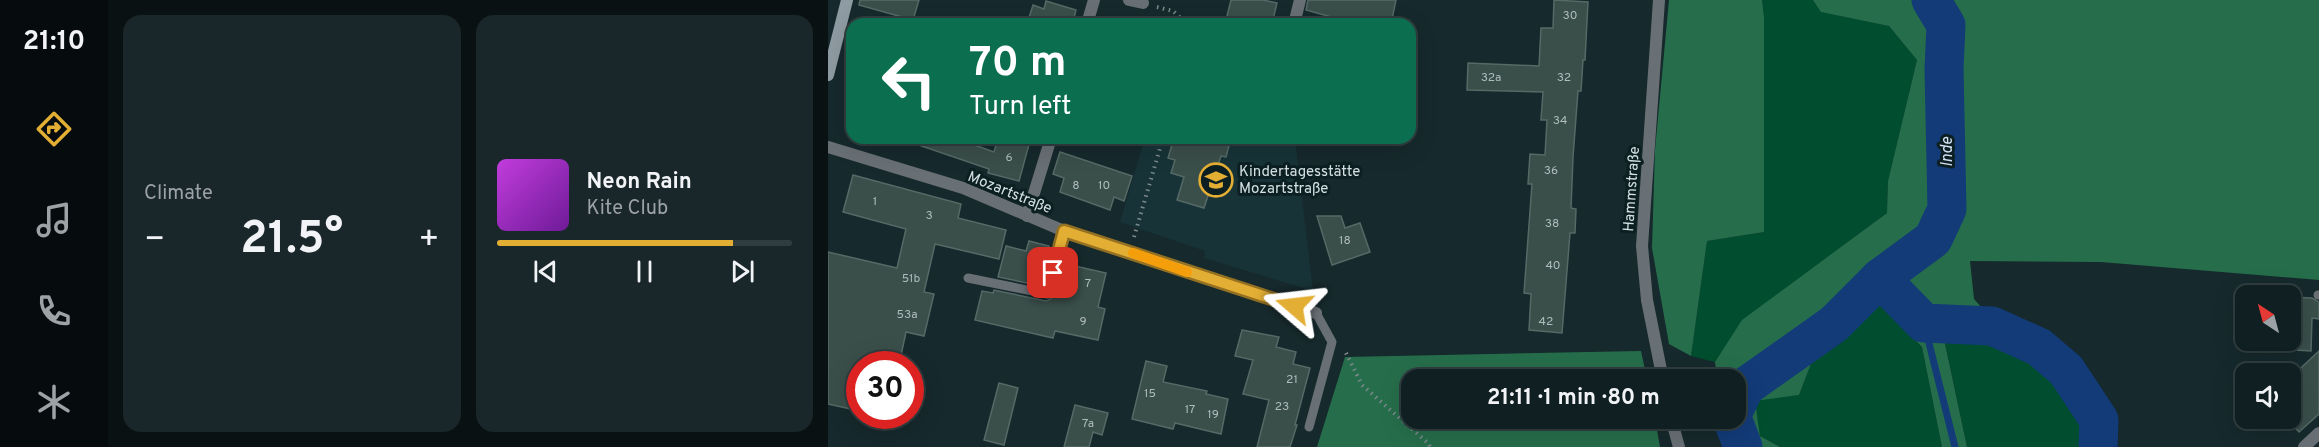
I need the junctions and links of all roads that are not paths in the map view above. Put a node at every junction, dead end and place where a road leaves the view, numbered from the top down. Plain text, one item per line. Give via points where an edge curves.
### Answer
1 (847, 0) edge
2 (1094, 0) edge
3 (1130, 0) edge
4 (1300, 0) edge
5 (1659, 0) edge
6 (1143, 3) road end
7 (1089, 18) edge
8 (1296, 18) edge
9 (828, 75) edge
10 (1049, 144) edge
11 (828, 147) edge
12 (1027, 216) junction
13 (1064, 231) junction
14 (968, 278) dead end
15 (1316, 313) joint
16 (1662, 369) edge
17 (1309, 427) dead end
18 (1674, 429) edge
19 (2319, 433) edge
20 (1679, 447) edge
21 (2304, 447) edge

1 - 9 main road
2 - 7 street
3 - 6 street
4 - 8 street
5 - 16 street, Hammstraße via 1642,246 1647,300
10 - 12 street
11 - 12 street, Mozartstraße via 963,188
12 - 13 street, Mozartstraße
13 - 14 lane via 1047,294
13 - 15 street, Mozartstraße
15 - 17 lane via 1332,342
18 - 20 street
19 - 21 street

